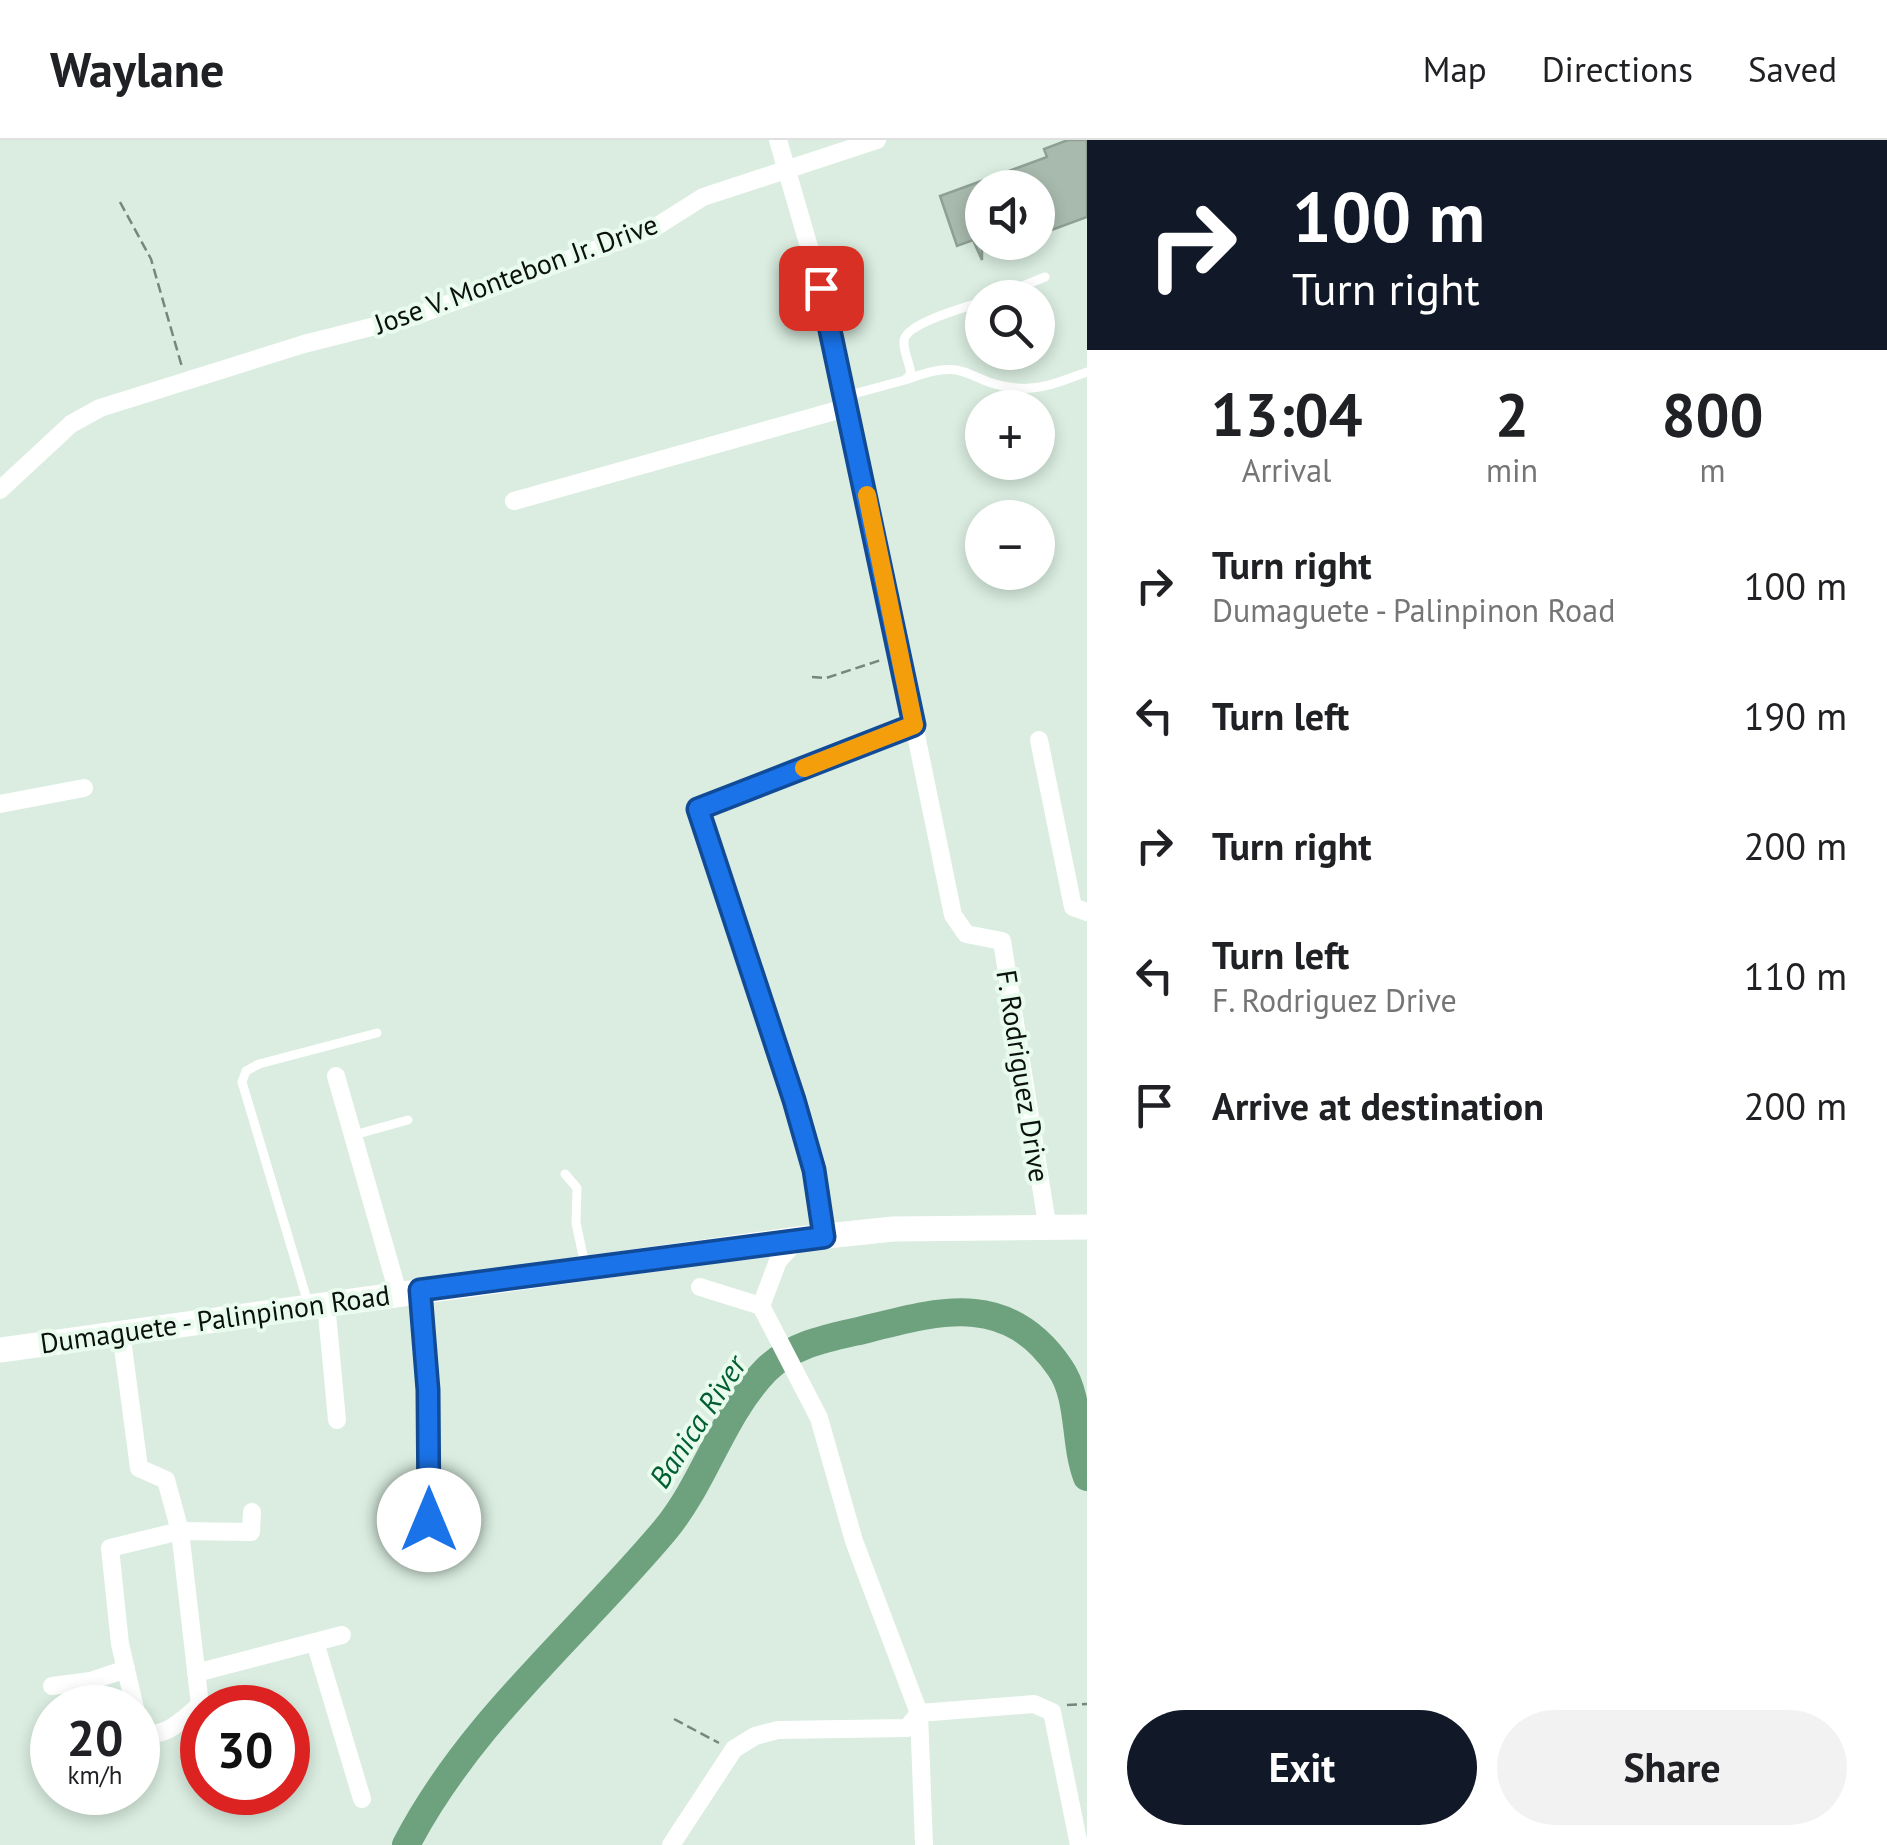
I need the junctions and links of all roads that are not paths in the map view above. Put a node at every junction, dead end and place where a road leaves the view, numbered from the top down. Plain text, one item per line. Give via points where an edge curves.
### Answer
1 (778, 140) edge
2 (877, 140) edge
3 (790, 172) junction
4 (1045, 277) dead end
5 (1038, 280) edge
6 (965, 308) edge
7 (1087, 372) edge
8 (905, 380) junction
9 (848, 401) junction
10 (0, 490) edge
11 (514, 501) dead end
12 (914, 725) junction
13 (1038, 740) dead end
14 (84, 788) dead end
15 (0, 804) edge
16 (1087, 912) edge
17 (376, 1033) dead end
18 (336, 1076) dead end
19 (408, 1120) dead end
20 (354, 1135) junction
21 (565, 1174) dead end
22 (1047, 1224) junction
23 (1087, 1227) edge
24 (824, 1237) junction
25 (798, 1240) junction
26 (586, 1268) junction
27 (700, 1287) dead end
28 (409, 1292) junction
29 (318, 1304) junction
30 (761, 1306) junction
31 (121, 1332) junction
32 (0, 1350) edge
33 (338, 1420) dead end
34 (252, 1512) dead end
35 (429, 1520) dead end
36 (180, 1531) junction
37 (342, 1635) dead end
38 (315, 1642) junction
39 (126, 1669) junction
40 (196, 1673) junction
41 (62, 1685) edge
42 (130, 1685) edge
43 (919, 1714) junction
44 (160, 1732) edge
45 (362, 1799) dead end
46 (671, 1845) edge
47 (924, 1845) edge
48 (1080, 1845) edge

1 - 3 street, F. Rodriguez Drive
2 - 3 street, Jose V. Montebon Jr. Drive
3 - 9 street, F. Rodriguez Drive
3 - 10 street, Jose V. Montebon Jr. Drive via 703,198 654,228 415,316 100,408 71,424
4 - 5 lane
6 - 8 lane via 907,334 911,374
7 - 8 lane via 1033,388 954,368
8 - 9 lane
9 - 11 street
9 - 12 street, F. Rodriguez Drive
12 - 22 street, F. Rodriguez Drive via 953,915 966,934 1002,942
12 - 24 street via 698,809 799,1118
13 - 16 street via 1073,907
14 - 15 street
17 - 29 lane via 260,1064 242,1082
18 - 20 street
19 - 20 lane
20 - 28 street
21 - 26 lane via 577,1188
22 - 23 main road, Dumaguete - Palinpinon Road
22 - 24 main road, Dumaguete - Palinpinon Road
24 - 25 main road, Dumaguete - Palinpinon Road
25 - 26 main road, Dumaguete - Palinpinon Road
25 - 30 street via 778,1261
26 - 28 main road, Dumaguete - Palinpinon Road
27 - 30 street
28 - 29 main road, Dumaguete - Palinpinon Road
28 - 35 street via 428,1390
29 - 31 main road, Dumaguete - Palinpinon Road
29 - 33 street
30 - 43 street via 818,1418 854,1541
31 - 32 main road, Dumaguete - Palinpinon Road
31 - 36 street via 138,1468 166,1480
34 - 36 street via 252,1532
36 - 39 street via 110,1548
36 - 40 street
37 - 38 street
38 - 40 street
38 - 45 street
39 - 41 street
39 - 42 street
40 - 44 street via 200,1705
43 - 46 street via 907,1728 755,1736 734,1750
43 - 47 street
43 - 48 street via 1034,1704 1052,1712

